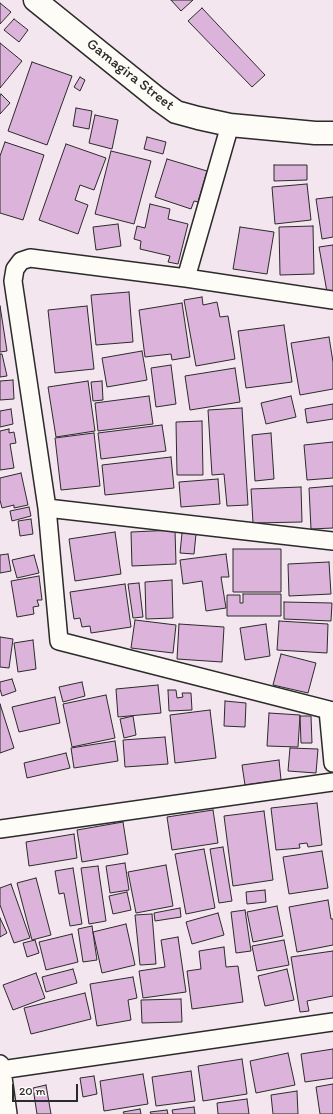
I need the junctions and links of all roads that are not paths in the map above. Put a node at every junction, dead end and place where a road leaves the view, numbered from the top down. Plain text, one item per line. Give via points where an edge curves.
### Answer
1 (35, 0) edge
2 (230, 125) junction
3 (333, 133) edge
4 (186, 278) junction
5 (333, 300) edge
6 (47, 508) junction
7 (333, 541) edge
8 (331, 711) edge
9 (333, 763) edge
10 (333, 782) edge
11 (0, 829) edge
12 (333, 1022) edge
13 (1, 1068) edge
14 (8, 1114) edge

1 - 2 street, Gamagira Street via 176,112
2 - 3 street, Gamagira Street
2 - 4 street
4 - 5 street
4 - 6 street via 30,258 21,262 15,269 13,281
6 - 7 street
6 - 8 street via 58,641
8 - 9 street
10 - 11 street
12 - 13 street
13 - 14 street

